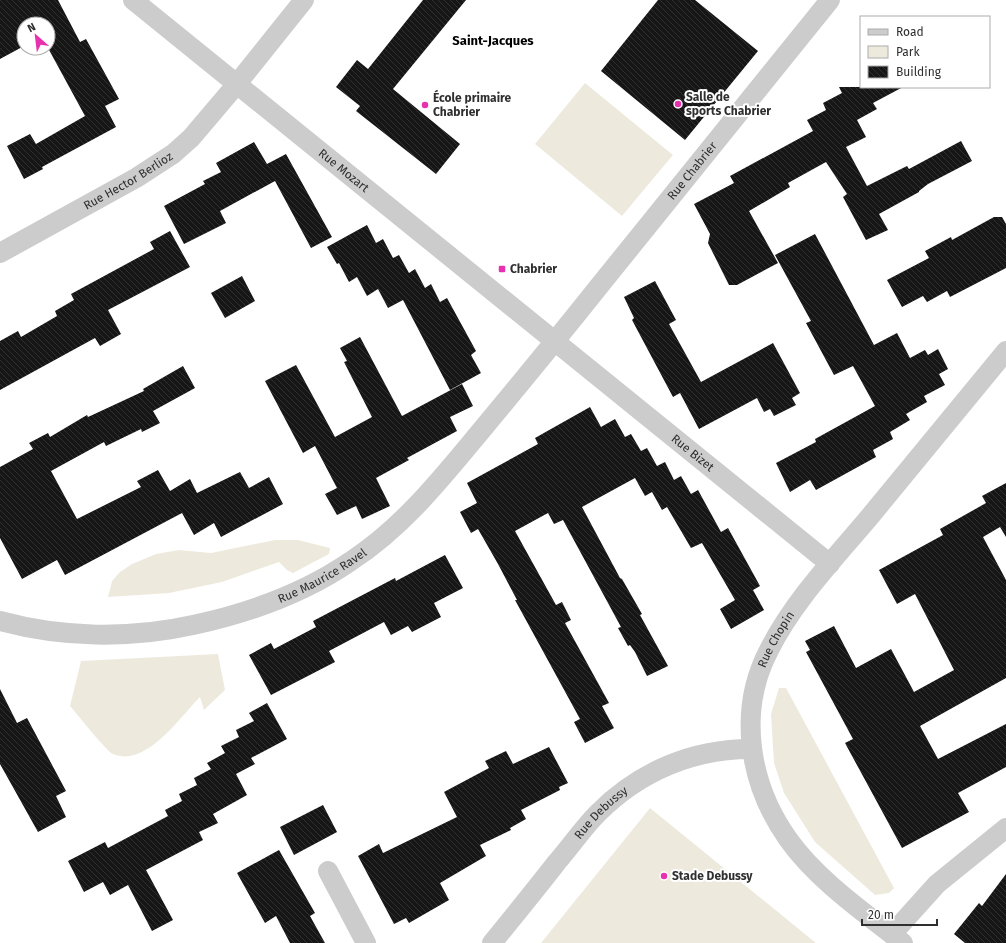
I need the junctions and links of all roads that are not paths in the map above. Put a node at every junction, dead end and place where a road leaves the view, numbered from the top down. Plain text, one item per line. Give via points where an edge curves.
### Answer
1 (133, 0) edge
2 (304, 0) edge
3 (830, 0) edge
4 (236, 85) junction
5 (0, 253) edge
6 (555, 341) junction
7 (1006, 351) edge
8 (830, 564) junction
9 (0, 621) edge
10 (751, 749) junction
11 (1006, 828) edge
12 (328, 871) dead end
13 (898, 939) edge
14 (366, 943) edge
15 (492, 943) edge

1 - 4 street, Rue Mozart
2 - 4 street, Rue Hector Berlioz
3 - 6 street, Rue Chabrier
4 - 5 street, Rue Hector Berlioz via 191,138 162,162
4 - 6 street, Rue Mozart
6 - 8 street, Rue Bizet
6 - 9 street, Rue Maurice Ravel via 415,508 352,560 296,593 246,612 216,620 142,633 104,635 52,632
7 - 8 street, Rue Chopin
8 - 10 street, Rue Chopin via 781,628 764,661 752,710
10 - 13 street, Rue Chopin via 756,774 767,803 793,846 820,875
10 - 15 street, Rue Debussy via 708,752 680,760 653,772 617,795 589,823
11 - 13 street via 937,884
12 - 14 street

